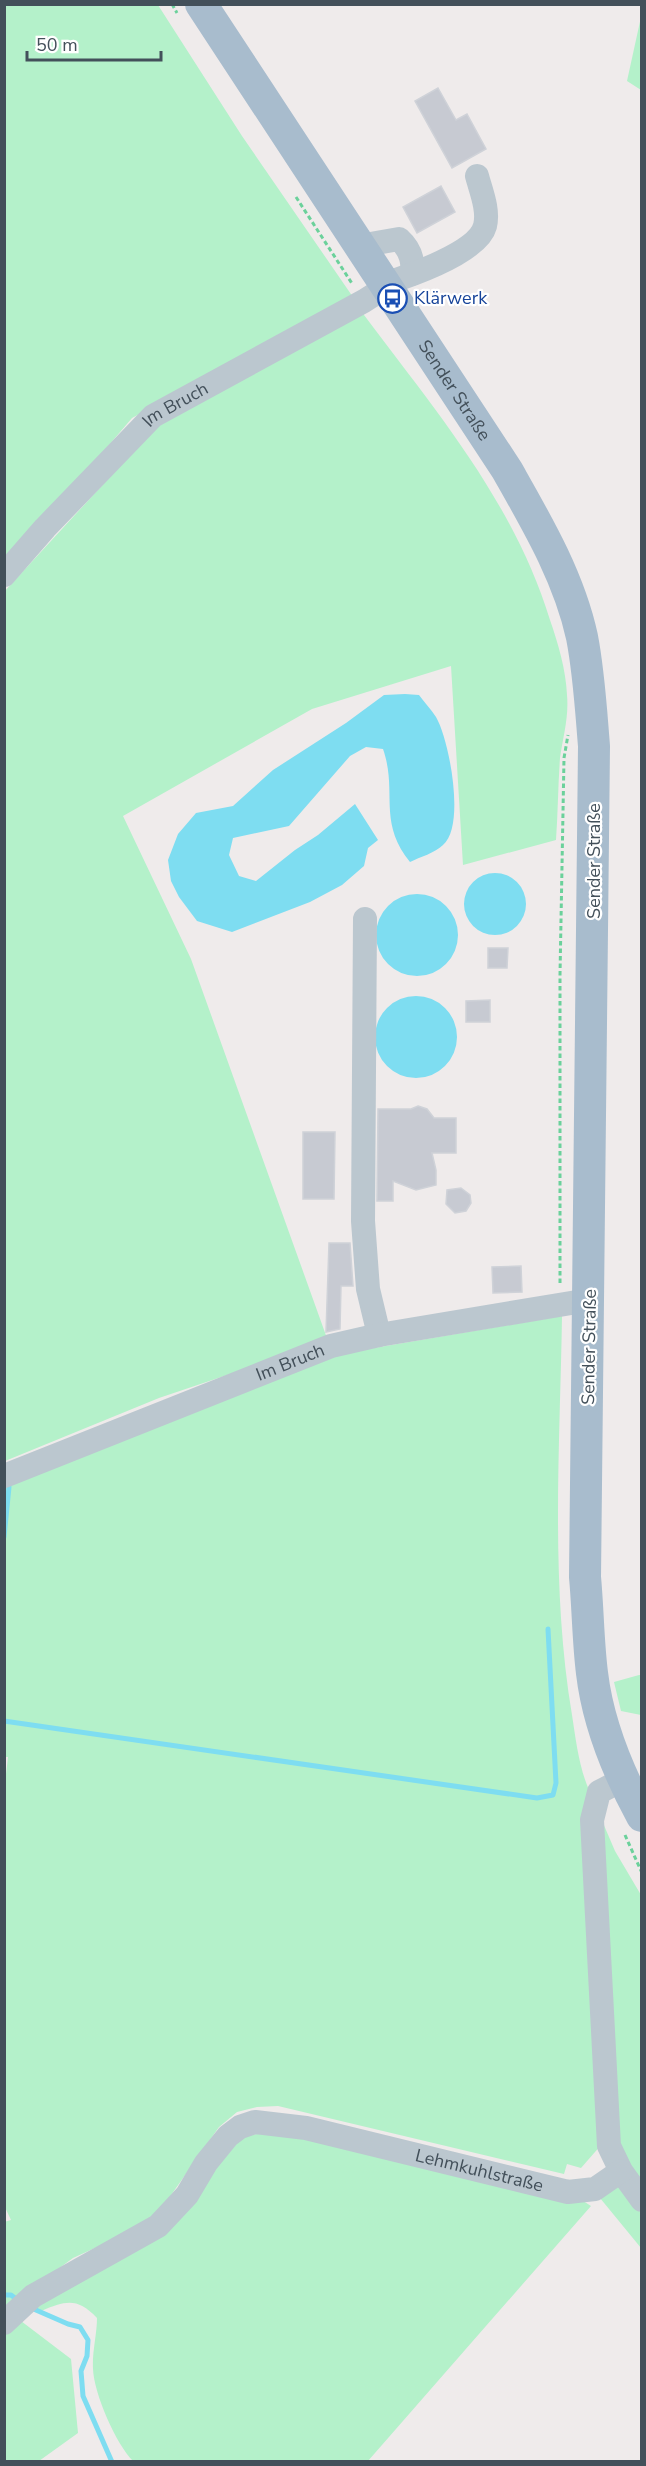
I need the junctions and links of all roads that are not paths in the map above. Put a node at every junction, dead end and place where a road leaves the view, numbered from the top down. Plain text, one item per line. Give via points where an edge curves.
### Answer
1 (190, 9) edge
2 (477, 176) dead end
3 (386, 287) junction
4 (4, 575) edge
5 (365, 919) dead end
6 (575, 1302) junction
7 (379, 1335) junction
8 (4, 1476) edge
9 (622, 1780) junction
10 (642, 1816) edge
11 (621, 2171) junction
12 (642, 2200) edge
13 (7, 2320) edge

1 - 3 main road, Sender Straße
2 - 3 street, Im Bruch via 487,216 477,240
3 - 4 street, Im Bruch via 153,416
3 - 6 main road, Sender Straße via 532,514 564,581 582,636 594,746
5 - 7 street via 363,1221 368,1289
6 - 7 street, Im Bruch
6 - 9 main road, Sender Straße via 592,1675 603,1725
7 - 8 street, Im Bruch via 331,1346
9 - 10 main road, Sender Straße
9 - 11 street via 599,1792 592,1820 609,2146
11 - 12 street
11 - 13 street, Lehmkuhlstraße via 595,2189 568,2192 306,2128 255,2122 228,2136 187,2195 158,2226 33,2296

